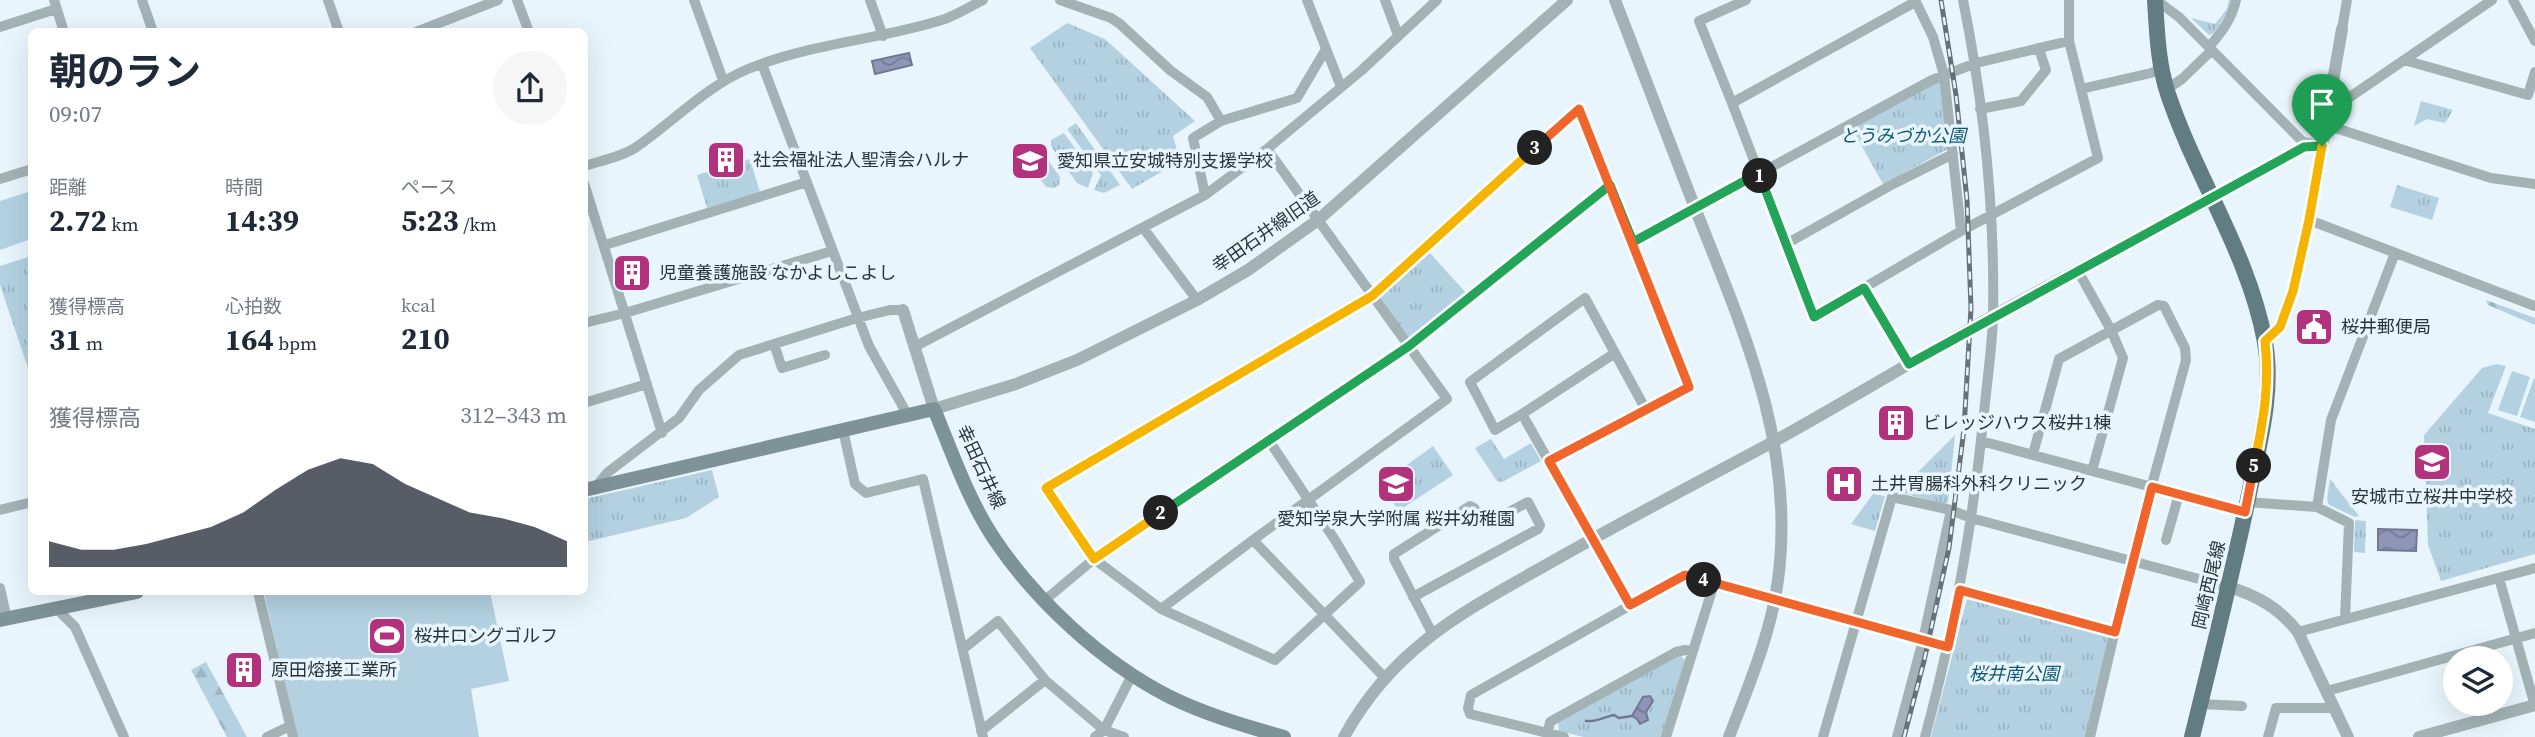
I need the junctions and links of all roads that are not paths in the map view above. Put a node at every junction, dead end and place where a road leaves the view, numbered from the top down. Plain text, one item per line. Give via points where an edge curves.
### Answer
1 (142, 0) edge
2 (328, 0) edge
3 (498, 0) edge
4 (517, 0) edge
5 (694, 0) edge
6 (870, 0) edge
7 (983, 0) edge
8 (1060, 0) edge
9 (1307, 0) edge
10 (1385, 0) edge
11 (1437, 0) edge
12 (1567, 0) edge
13 (1615, 0) edge
14 (1746, 0) edge
15 (1963, 0) edge
16 (2069, 0) edge
17 (2155, 0) edge
18 (2236, 0) edge
19 (2347, 0) edge
20 (2492, 0) edge
21 (2513, 0) edge
22 (1915, 1) edge
23 (55, 5) edge
24 (0, 27) edge
25 (63, 28) edge
26 (152, 28) edge
27 (338, 28) edge
28 (426, 28) edge
29 (528, 28) edge
30 (2342, 29) joint
31 (1398, 35) junction
32 (883, 36) junction
33 (2069, 41) junction
34 (2535, 41) edge
35 (1326, 49) junction
36 (2039, 49) junction
37 (2210, 49) junction
38 (2404, 60) junction
39 (1976, 63) junction
40 (762, 64) junction
41 (2162, 68) junction
42 (2535, 72) edge
43 (1944, 75) junction
44 (723, 80) junction
45 (1340, 87) junction
46 (2081, 89) junction
47 (2167, 89) junction
48 (1731, 103) junction
49 (1980, 109) junction
50 (2327, 119) junction
51 (1221, 121) junction
52 (2322, 146) junction
53 (1267, 149) junction
54 (1953, 154) junction
55 (588, 165) edge
56 (28, 170) edge
57 (1759, 173) junction
58 (0, 179) edge
59 (807, 183) junction
60 (2535, 184) edge
61 (1610, 185) junction
62 (588, 195) edge
63 (1205, 195) junction
64 (2212, 199) junction
65 (1695, 208) junction
66 (1990, 216) junction
67 (1318, 219) junction
68 (2309, 220) junction
69 (1144, 229) junction
70 (1961, 232) junction
71 (1633, 242) junction
72 (1786, 244) junction
73 (605, 245) junction
74 (832, 251) junction
75 (2395, 253) junction
76 (2078, 271) junction
77 (1864, 288) junction
78 (1372, 296) junction
79 (1197, 299) junction
80 (2535, 306) edge
81 (903, 310) joint
82 (625, 313) junction
83 (1993, 317) junction
84 (857, 318) junction
85 (588, 322) edge
86 (2111, 330) junction
87 (2265, 341) junction
88 (774, 344) junction
89 (1409, 346) junction
90 (914, 347) junction
91 (1615, 353) junction
92 (825, 355) dead end
93 (1909, 364) junction
94 (647, 384) junction
95 (588, 402) edge
96 (934, 409) junction
97 (1646, 410) junction
98 (907, 414) junction
99 (1522, 414) junction
100 (843, 430) junction
101 (662, 433) junction
102 (1268, 439) junction
103 (1775, 440) junction
104 (1981, 441) junction
105 (2033, 454) junction
106 (1549, 461) junction
107 (2092, 471) junction
108 (2152, 487) junction
109 (590, 489) edge
110 (2179, 494) junction
111 (1308, 500) junction
112 (28, 503) edge
113 (2246, 507) junction
114 (2318, 507) junction
115 (0, 510) edge
116 (1951, 510) junction
117 (1971, 518) junction
118 (1592, 539) junction
119 (1253, 540) junction
120 (2166, 540) dead end
121 (1094, 559) junction
122 (2132, 562) junction
123 (2535, 568) edge
124 (2499, 578) junction
125 (1714, 584) junction
126 (2229, 587) junction
127 (0, 588) edge
128 (1960, 590) junction
129 (122, 595) edge
130 (259, 595) edge
131 (1413, 597) junction
132 (1045, 600) junction
133 (1775, 600) junction
134 (1630, 605) junction
135 (56, 608) junction
136 (1161, 609) junction
137 (1324, 616) junction
138 (4, 619) edge
139 (2345, 619) junction
140 (1855, 621) junction
141 (2115, 632) junction
142 (2298, 632) junction
143 (1432, 633) junction
144 (2535, 633) edge
145 (2516, 638) junction
146 (1923, 640) junction
147 (1948, 647) junction
148 (963, 649) junction
149 (1693, 651) junction
150 (1132, 676) junction
151 (1385, 678) junction
152 (1045, 680) junction
153 (2327, 691) junction
154 (2200, 704) junction
155 (2535, 705) edge
156 (2242, 706) dead end
157 (2334, 708) junction
158 (291, 732) edge
159 (2451, 732) edge
160 (982, 734) edge
161 (1099, 734) edge
162 (1548, 735) edge
163 (124, 737) edge
164 (267, 737) edge
165 (1124, 737) edge
166 (1284, 737) edge
167 (1344, 737) edge
168 (1564, 737) edge
169 (1666, 737) edge
170 (1730, 737) edge
171 (1823, 737) edge
172 (1897, 737) edge
173 (1925, 737) edge
174 (2090, 737) edge
175 (2192, 737) edge
176 (2268, 737) edge
177 (2348, 737) edge
178 (2419, 737) edge

1 - 26 street
2 - 27 street
3 - 28 street
4 - 29 street
5 - 44 street
6 - 32 street
7 - 32 street via 947,18
8 - 51 street via 1120,24 1207,97
9 - 35 street
10 - 31 street
11 - 31 street
12 - 67 street, 幸田石井線旧道
13 - 65 street
14 - 48 street via 1699,21
15 - 39 street
16 - 33 street
17 - 37 street via 2179,16
17 - 41 main road, 岡崎西尾線
18 - 37 street
19 - 30 street
20 - 38 street
21 - 34 street
22 - 43 street via 1933,37
22 - 48 street
23 - 24 street
23 - 25 street
30 - 50 street
31 - 45 street
32 - 40 street via 823,46
33 - 36 street
33 - 46 street
35 - 45 street
35 - 51 street via 1297,98
36 - 39 street
36 - 49 street via 2046,70 2021,101
37 - 47 street
37 - 52 street via 2303,142
38 - 42 street via 2528,95
38 - 50 street
39 - 43 street
39 - 49 street
40 - 44 street
40 - 59 street
41 - 46 street
41 - 47 main road, 岡崎西尾線
43 - 54 street
43 - 57 street
44 - 55 street via 632,150
45 - 53 street
46 - 66 street via 2098,158
47 - 64 main road, 岡崎西尾線
48 - 57 street
49 - 66 street
50 - 52 street
50 - 60 street via 2491,178
51 - 63 street via 1193,138
52 - 64 street via 2304,147
52 - 68 street
53 - 63 street
53 - 67 street
54 - 70 street
54 - 72 street
56 - 58 street
57 - 65 street
57 - 72 street
59 - 73 street
59 - 74 street
61 - 71 street
61 - 78 street via 1579,109
61 - 89 street
62 - 73 street
63 - 69 street
64 - 76 street
64 - 87 main road, 岡崎西尾線 via 2249,282
65 - 71 street
65 - 103 street via 1751,352
66 - 70 street
66 - 83 street
67 - 78 street
67 - 79 street, 幸田石井線旧道 via 1248,270
68 - 75 street
68 - 87 street via 2280,327
69 - 79 street
69 - 90 street
70 - 77 street
71 - 97 street via 1689,387
72 - 77 street via 1814,317
73 - 82 street
74 - 82 street
74 - 84 street
75 - 80 street
75 - 114 street via 2331,420
76 - 83 street
76 - 86 street
77 - 93 street
78 - 89 street
78 - 121 street via 1046,488
79 - 96 street, 幸田石井線旧道 via 1077,360
81 - 84 street
81 - 90 street
82 - 85 street
82 - 94 street
83 - 93 street
83 - 104 street
84 - 88 street
84 - 98 street
86 - 105 street via 2059,359
86 - 107 street via 2123,358
86 - 108 street via 2158,304 2164,306 2186,352
87 - 113 main road, 岡崎西尾線 via 2265,413
88 - 92 street via 782,368
88 - 101 street via 739,355 699,390 680,418
89 - 102 street
89 - 111 street via 1447,399
90 - 96 street
91 - 97 street
91 - 99 street
91 - 99 street via 1585,298 1470,382 1495,430
93 - 103 street
94 - 95 street
94 - 101 street
96 - 98 main road
96 - 132 main road, 幸田石井線 via 995,539
97 - 106 street
98 - 100 main road
99 - 106 street
100 - 109 main road
100 - 148 street via 855,484 866,493 923,479
101 - 109 street
102 - 111 street
102 - 121 street
103 - 118 street
103 - 133 street via 1782,496
104 - 105 street
104 - 117 street
105 - 107 street
106 - 118 street
107 - 108 street
108 - 110 street
108 - 122 street
110 - 113 street
110 - 120 street
111 - 119 street
111 - 137 street via 1360,582
112 - 115 street
113 - 114 street
113 - 126 main road, 岡崎西尾線
114 - 139 street via 2349,523
116 - 117 street
116 - 140 street via 1892,497
116 - 146 street
117 - 122 street
117 - 128 street
118 - 134 street
118 - 143 street
119 - 136 street
119 - 137 street
121 - 132 street
121 - 136 street
122 - 126 street
122 - 141 street
123 - 124 street
124 - 139 street
124 - 145 street
125 - 133 street
125 - 134 street via 1685,575
125 - 149 street
126 - 142 street via 2276,608
126 - 154 main road, 岡崎西尾線
127 - 138 street
128 - 141 street
128 - 147 street
129 - 135 main road
130 - 158 street
131 - 131 street via 1394,554 1470,506 1488,523 1528,502 1541,525 1538,529
131 - 143 street
132 - 150 main road, 幸田石井線 via 1074,630
133 - 140 street
133 - 170 street
134 - 162 street via 1471,695 1470,714
135 - 138 main road
135 - 163 street via 75,627
136 - 137 street via 1275,660
137 - 151 street
139 - 142 street
140 - 146 street
140 - 171 street
141 - 174 street
142 - 153 street
143 - 151 street
144 - 145 street
145 - 153 street
145 - 155 street
146 - 147 street
146 - 172 street
147 - 173 street
148 - 152 street via 998,621
148 - 160 street
149 - 162 street via 1676,652 1555,719
149 - 169 street
150 - 161 street
150 - 166 main road, 幸田石井線 via 1203,711
151 - 167 street
152 - 160 street
152 - 161 street
153 - 157 street
154 - 156 street
154 - 175 main road, 岡崎西尾線
155 - 159 street
157 - 176 street via 2276,708
157 - 177 street
158 - 164 street
159 - 178 street
161 - 165 street
162 - 168 street

